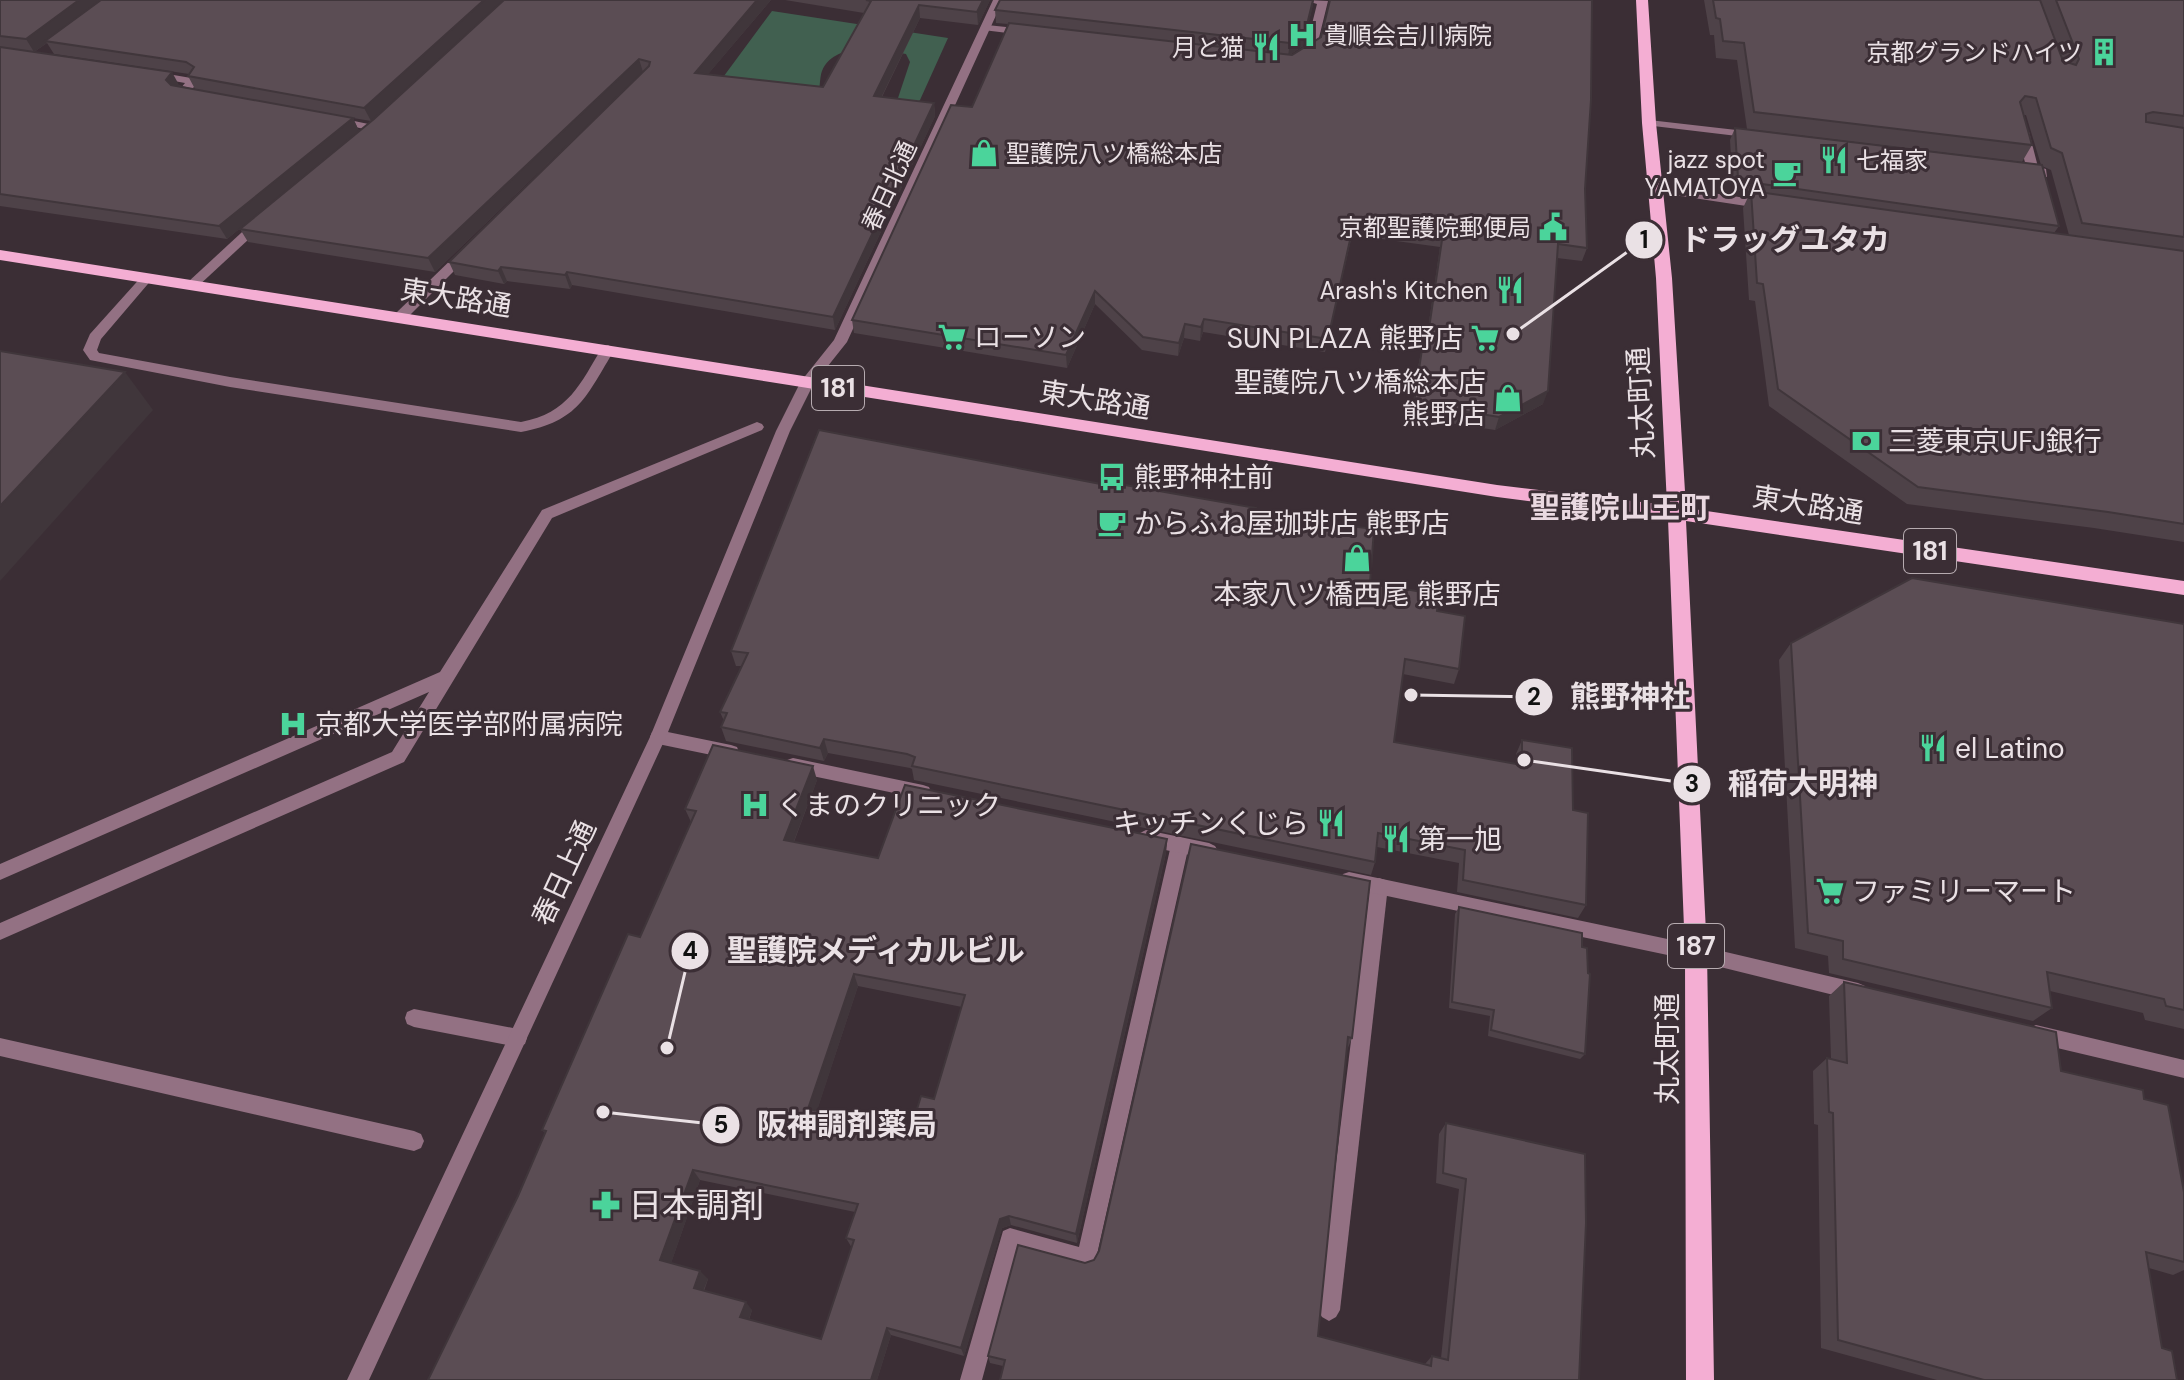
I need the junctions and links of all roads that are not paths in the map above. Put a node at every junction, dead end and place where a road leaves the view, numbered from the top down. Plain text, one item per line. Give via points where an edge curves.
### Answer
1 (998, 0) edge
2 (1309, 0) edge
3 (1642, 0) edge
4 (987, 28) junction
5 (1033, 33) edge
6 (1291, 62) edge
7 (146, 74) edge
8 (212, 98) edge
9 (315, 117) edge
10 (385, 117) edge
11 (2019, 118) edge
12 (1649, 123) junction
13 (374, 128) junction
14 (362, 137) edge
15 (1774, 138) edge
16 (2018, 168) edge
17 (2033, 170) junction
18 (2046, 186) edge
19 (1658, 189) junction
20 (1783, 207) edge
21 (266, 217) edge
22 (469, 249) edge
23 (0, 255) edge
24 (147, 278) junction
25 (192, 285) junction
26 (400, 317) junction
27 (608, 349) junction
28 (807, 383) junction
29 (757, 427) dead end
30 (1676, 513) junction
31 (2184, 588) edge
32 (446, 677) junction
33 (658, 737) junction
34 (750, 756) edge
35 (781, 762) edge
36 (934, 794) edge
37 (1134, 835) edge
38 (1180, 845) junction
39 (1226, 855) edge
40 (0, 872) edge
41 (1333, 877) edge
42 (1379, 886) junction
43 (0, 932) edge
44 (1696, 953) junction
45 (1878, 997) edge
46 (414, 1018) dead end
47 (2016, 1029) edge
48 (518, 1038) junction
49 (0, 1047) edge
50 (2184, 1069) edge
51 (414, 1141) dead end
52 (1329, 1310) dead end
53 (358, 1380) edge
54 (971, 1380) edge
55 (1700, 1380) edge

1 - 4 street, 春日北通
2 - 6 street via 1323,1 1311,50
3 - 12 main road, 丸太町通 / 187
4 - 5 street
4 - 28 street, 春日北通 via 840,342
7 - 8 street via 193,81 183,93
9 - 13 street
10 - 13 street
11 - 17 street
12 - 15 street
12 - 19 main road, 丸太町通 / 187
13 - 14 street
16 - 17 street
17 - 18 street via 2042,171
19 - 20 street
19 - 30 main road, 丸太町通 / 187
21 - 25 street
22 - 26 street
23 - 24 main road, 東大路通 / 181
24 - 25 main road, 東大路通 / 181
24 - 27 street via 95,337 90,350 95,357 521,427 569,411
25 - 26 main road, 東大路通 / 181
26 - 27 main road, 東大路通 / 181
27 - 28 main road, 東大路通 / 181
28 - 30 main road, 東大路通 / 181 via 1497,491
28 - 33 street, 春日上通
29 - 32 street via 547,514
30 - 31 main road, 東大路通 / 181
30 - 44 main road, 丸太町通 / 187
32 - 40 street
32 - 43 street via 398,757
33 - 34 street
33 - 48 street, 春日上通
35 - 36 street
37 - 38 street
38 - 39 street
38 - 54 street via 1086,1259 1010,1238
41 - 42 street
42 - 44 street
42 - 52 street
44 - 45 street
44 - 55 main road, 丸太町通 / 187
46 - 48 street
47 - 50 street
48 - 53 street, 春日上通
49 - 51 street

